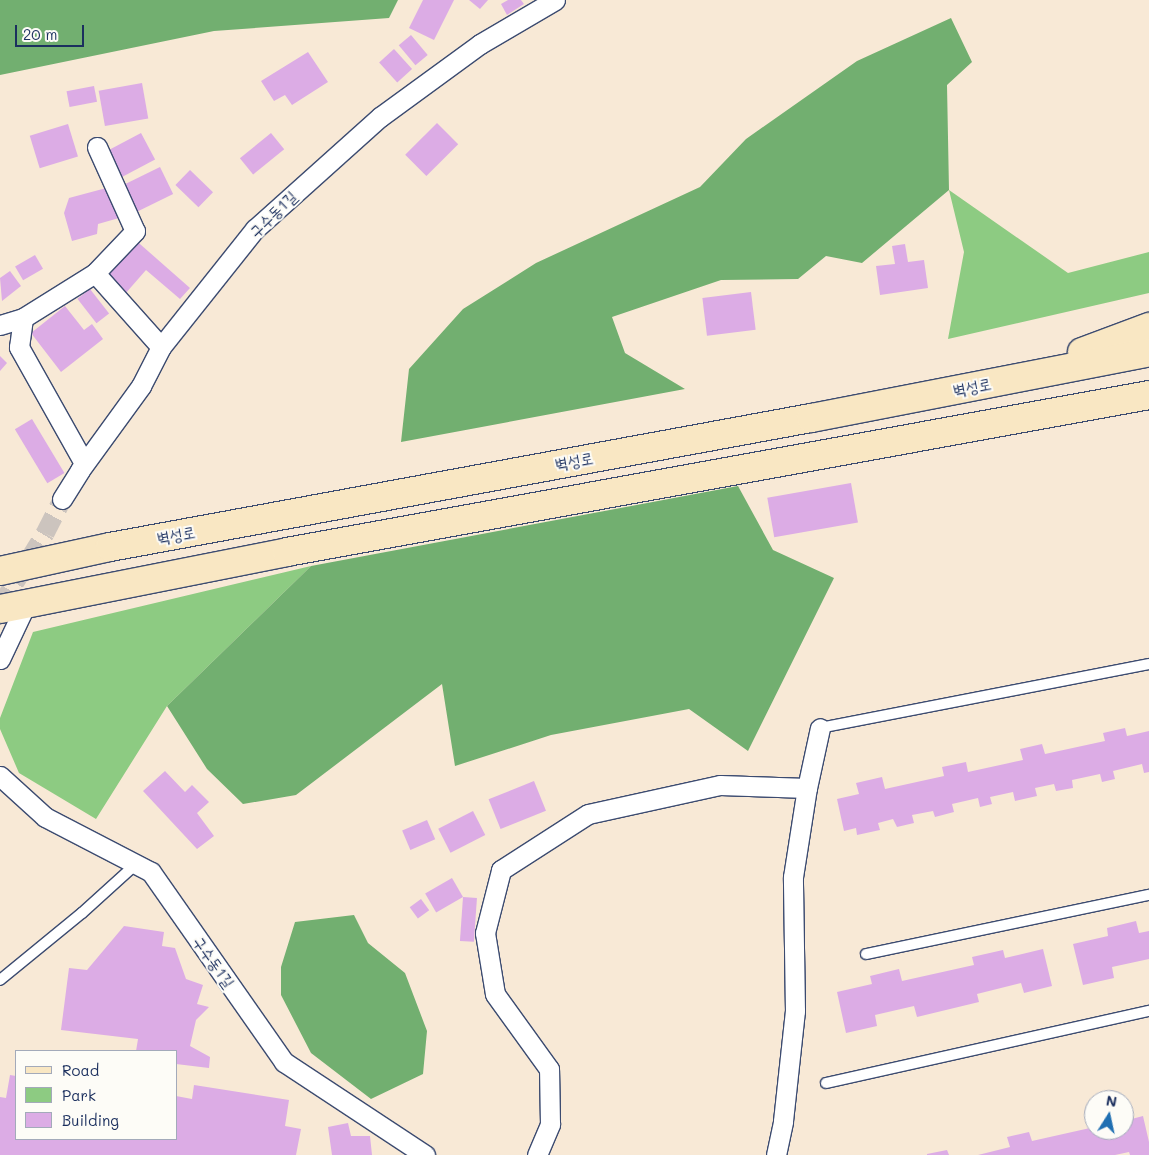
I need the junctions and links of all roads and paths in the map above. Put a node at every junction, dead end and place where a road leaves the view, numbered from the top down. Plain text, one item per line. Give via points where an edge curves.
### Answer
1 (556, 0) edge
2 (97, 147) dead end
3 (95, 273) junction
4 (23, 318) junction
5 (0, 325) edge
6 (1149, 327) edge
7 (161, 347) junction
8 (1149, 352) edge
9 (1000, 381) junction
10 (1149, 395) edge
11 (1149, 406) edge
12 (1057, 412) junction
13 (84, 463) junction
14 (62, 499) tunnel mouth
15 (0, 571) edge
16 (27, 602) junction
17 (0, 609) edge
18 (0, 659) edge
19 (1149, 664) edge
20 (820, 728) joint
21 (0, 776) edge
22 (807, 788) junction
23 (136, 864) junction
24 (1149, 895) edge
25 (866, 954) dead end
26 (0, 980) edge
27 (1149, 1011) edge
28 (826, 1082) dead end
29 (425, 1155) edge
30 (537, 1155) edge
31 (776, 1155) edge

1 - 7 street, 구수동1길 via 480,44 380,117 255,229
2 - 3 street via 135,231
3 - 4 street
3 - 7 street
4 - 5 street
4 - 13 street via 19,347
6 - 9 main road
7 - 13 street, 구수동1길 via 141,386
8 - 9 main road, 벽성로
9 - 15 main road, 벽성로 via 110,547
10 - 12 main road
11 - 12 main road
12 - 16 main road
13 - 14 street, 구수동1길
16 - 17 main road
16 - 18 street
19 - 20 lane
20 - 22 street
21 - 23 street, 구수동1길 via 45,817
22 - 30 street via 720,785 588,814 501,870 485,933 494,994 549,1069 550,1124
22 - 31 street via 793,877 795,1011
23 - 26 lane
23 - 29 street, 구수동1길 via 151,872 284,1062
24 - 25 lane
27 - 28 lane

